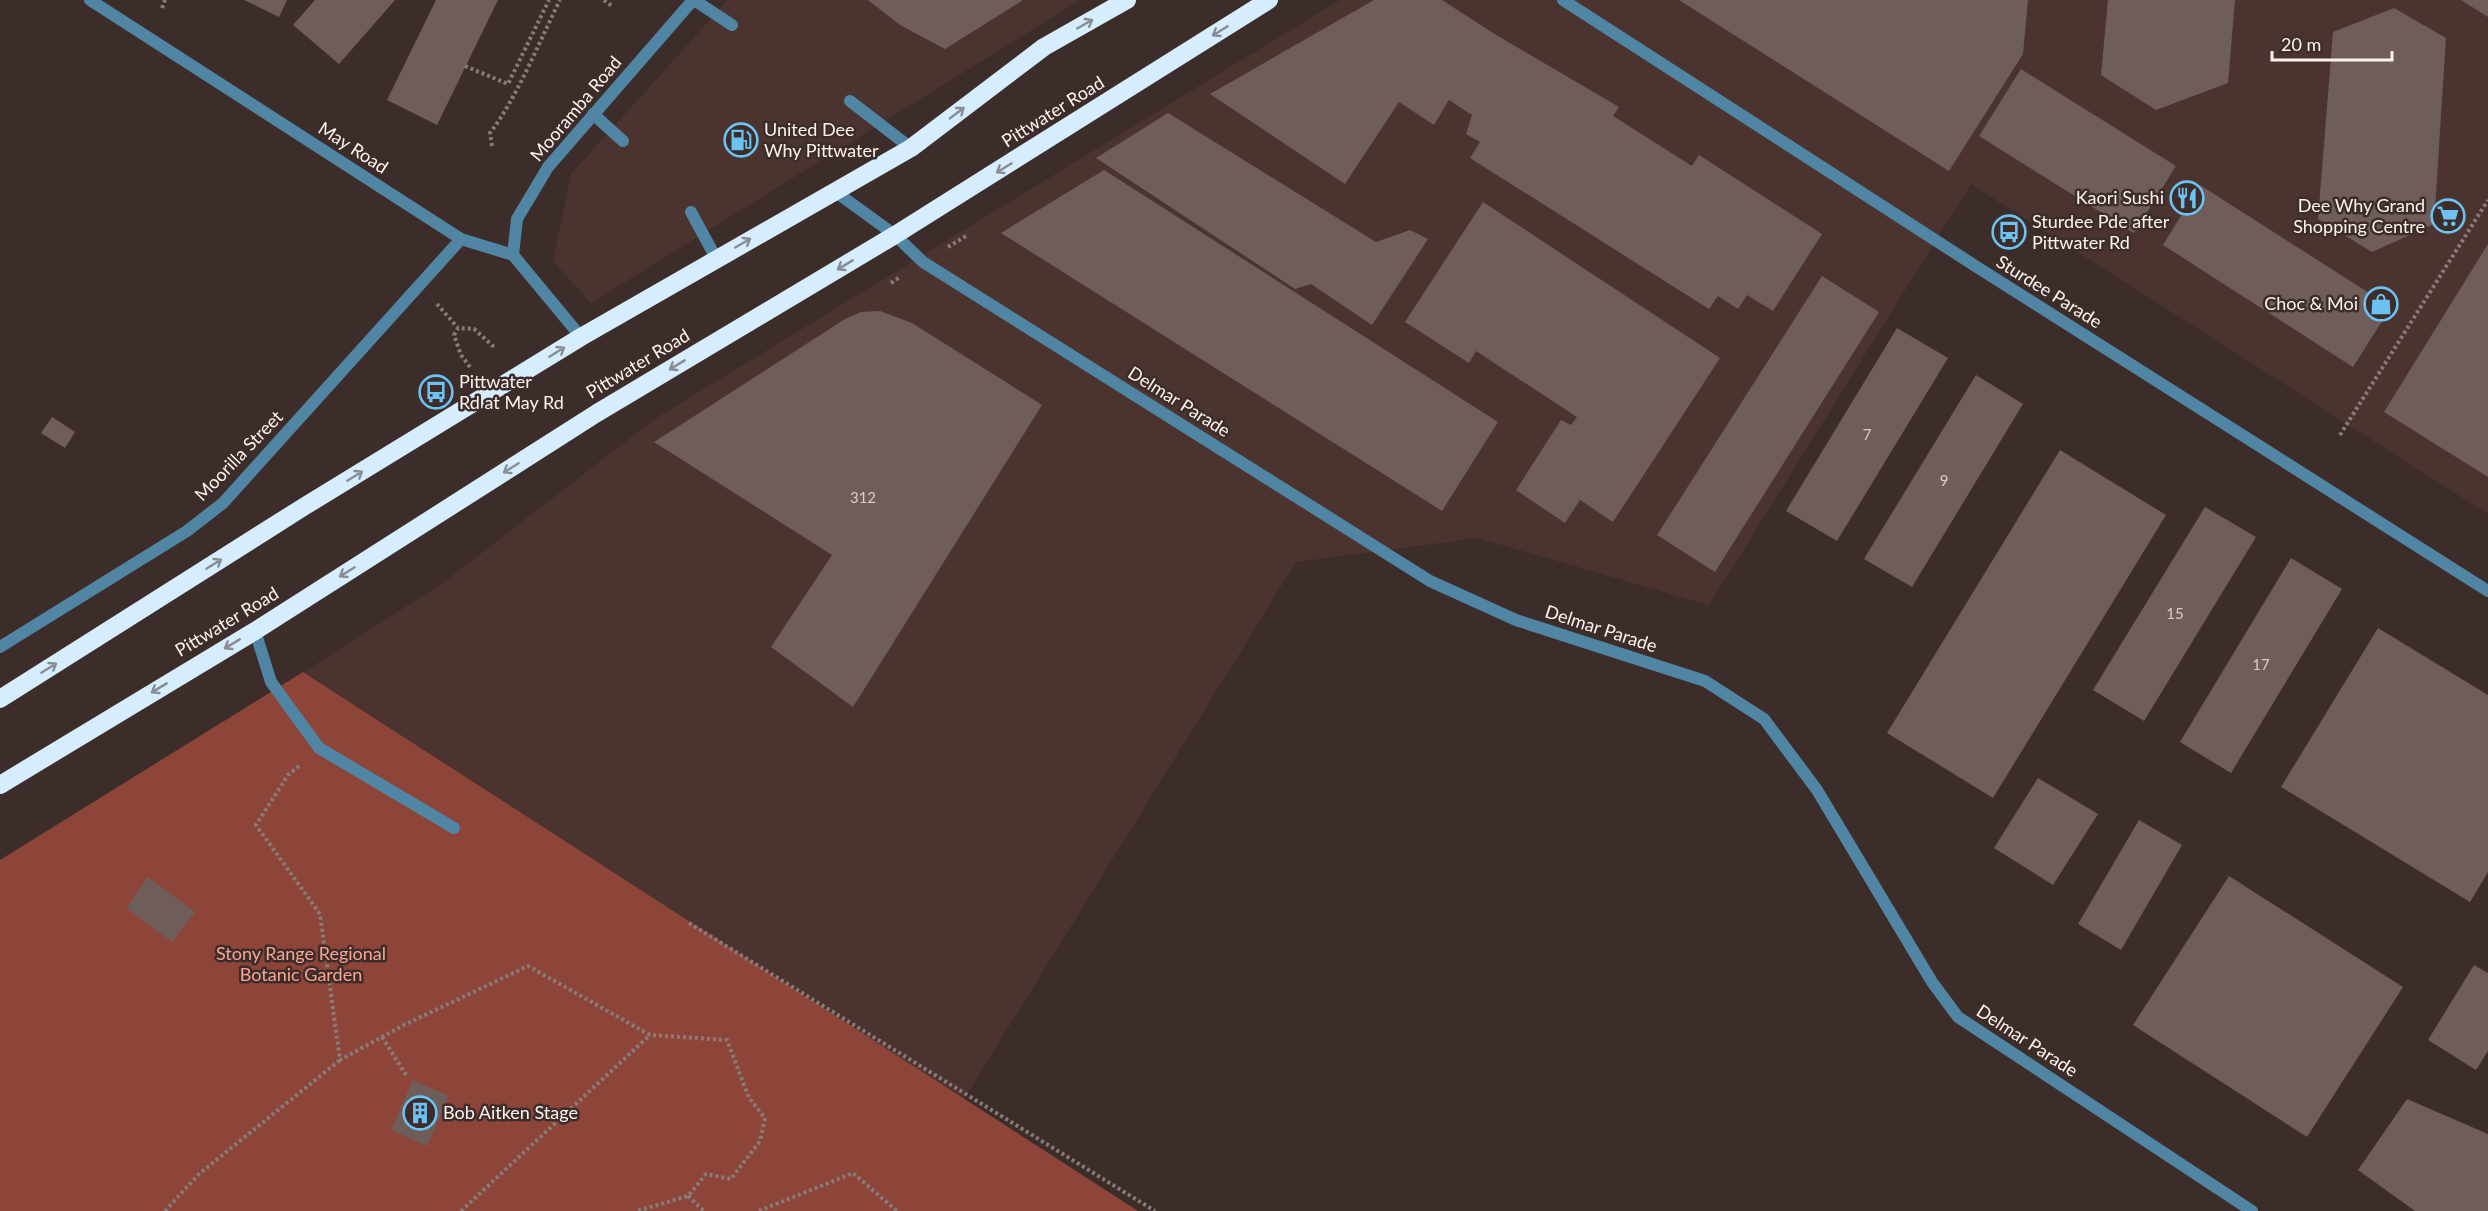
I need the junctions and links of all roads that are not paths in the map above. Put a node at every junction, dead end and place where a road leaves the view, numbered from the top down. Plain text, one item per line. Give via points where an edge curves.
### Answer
1 (90, 0) edge
2 (694, 0) edge
3 (1127, 0) edge
4 (1269, 0) edge
5 (1563, 0) edge
6 (732, 25) dead end
7 (850, 101) dead end
8 (593, 114) junction
9 (623, 141) dead end
10 (911, 148) junction
11 (833, 190) junction
12 (691, 212) dead end
13 (895, 235) junction
14 (460, 239) junction
15 (513, 255) junction
16 (716, 258) junction
17 (581, 337) junction
18 (2488, 591) edge
19 (255, 631) junction
20 (0, 647) edge
21 (0, 699) edge
22 (0, 785) edge
23 (454, 828) dead end
24 (2252, 1211) edge

1 - 14 street, May Road
2 - 6 street
2 - 8 street, Mooramba Road
10 -> 3 highway via 1044,47
4 -> 13 highway, Pittwater Road
5 - 18 street, Sturdee Parade via 1980,270
7 - 10 street
8 - 9 street
8 - 15 street, Mooramba Road via 548,167 517,219
10 - 11 highway
11 - 13 street, Delmar Parade
16 -> 11 highway
12 - 16 street
13 -> 19 highway, Pittwater Road via 597,413
13 - 24 street, Delmar Parade via 923,262 1430,581 1516,620 1705,681 1764,719 1817,790 1932,982 1958,1017
14 - 15 street, May Road
14 - 20 street, Moorilla Street via 223,503 187,531
15 - 17 street
16 - 17 highway
21 -> 17 highway
19 -> 22 highway, Pittwater Road
19 - 23 street via 271,682 320,748

